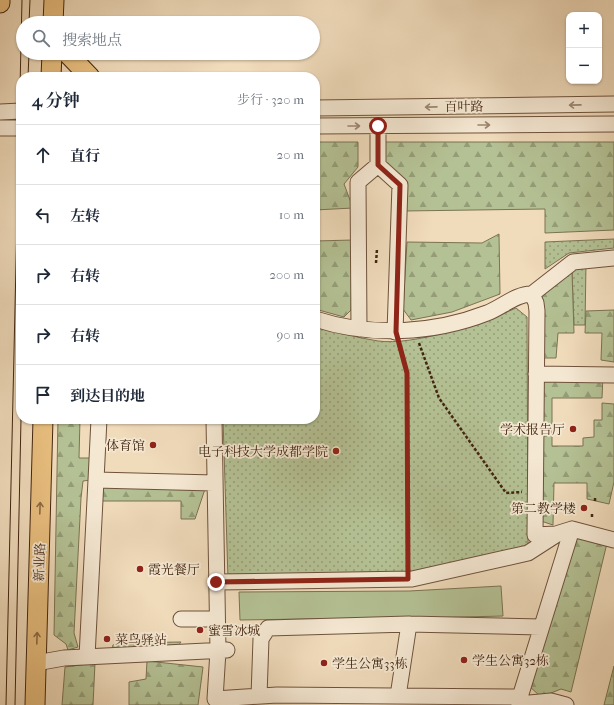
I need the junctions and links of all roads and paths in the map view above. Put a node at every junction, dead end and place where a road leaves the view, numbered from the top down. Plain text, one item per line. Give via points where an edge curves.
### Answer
1 (0, 0) edge
2 (54, 0) edge
3 (0, 3) edge
4 (53, 16) edge
5 (52, 60) edge
6 (74, 60) edge
7 (52, 72) edge
8 (85, 72) edge
9 (614, 104) edge
10 (320, 108) edge
11 (16, 111) edge
12 (0, 112) edge
13 (614, 124) edge
14 (320, 126) edge
15 (378, 126) junction
16 (0, 128) edge
17 (16, 128) edge
18 (378, 165) junction
19 (377, 249) dead end
20 (614, 258) edge
21 (376, 263) dead end
22 (532, 294) junction
23 (320, 320) edge
24 (359, 329) junction
25 (414, 330) junction
26 (396, 332) junction
27 (536, 374) junction
28 (614, 375) edge
29 (43, 424) edge
30 (99, 424) edge
31 (214, 424) edge
32 (96, 480) junction
33 (214, 483) junction
34 (535, 491) junction
35 (592, 513) dead end
36 (592, 517) dead end
37 (572, 529) junction
38 (556, 534) junction
39 (614, 540) edge
40 (408, 579) junction
41 (216, 582) junction
42 (181, 619) dead end
43 (217, 619) junction
44 (409, 624) junction
45 (541, 627) junction
46 (223, 650) junction
47 (87, 656) junction
48 (36, 663) junction
49 (259, 696) junction
50 (398, 696) junction
51 (278, 700) edge
52 (520, 702) edge
53 (35, 705) edge
54 (566, 705) edge

1 - 3 main road
2 - 4 main road
5 - 7 main road
6 - 8 main road
9 -> 10 street, 百叶路
11 - 12 street
15 -> 13 street, 百叶路
14 -> 15 street, 百叶路
15 - 18 street
16 - 17 street
18 - 24 street via 358,182
18 - 26 street via 400,185
19 - 21 path
20 - 22 street via 573,262
22 - 25 street via 521,296 481,315
22 - 27 street via 537,311
23 - 24 street
24 - 26 street
25 - 26 street
25 - 34 path via 439,398 506,493
26 - 40 path via 407,373
27 - 28 street
27 - 34 street
48 -> 29 main road, 新业路
30 - 32 street
31 - 33 street
32 - 33 street
32 - 47 street
33 - 41 street
34 - 38 street via 535,535
35 - 36 path
37 - 38 street
37 - 39 street
37 - 45 street
38 - 40 street via 528,553
40 - 41 street
41 - 43 street
42 - 43 street
43 - 46 street
44 - 45 street
44 - 49 street via 268,628 261,639
44 - 50 street
45 - 52 street
46 - 47 street
46 - 49 street via 215,699
47 - 48 street
48 - 53 main road, 新业路
49 - 51 street
50 - 51 street
50 - 52 street
52 - 54 street via 551,701

